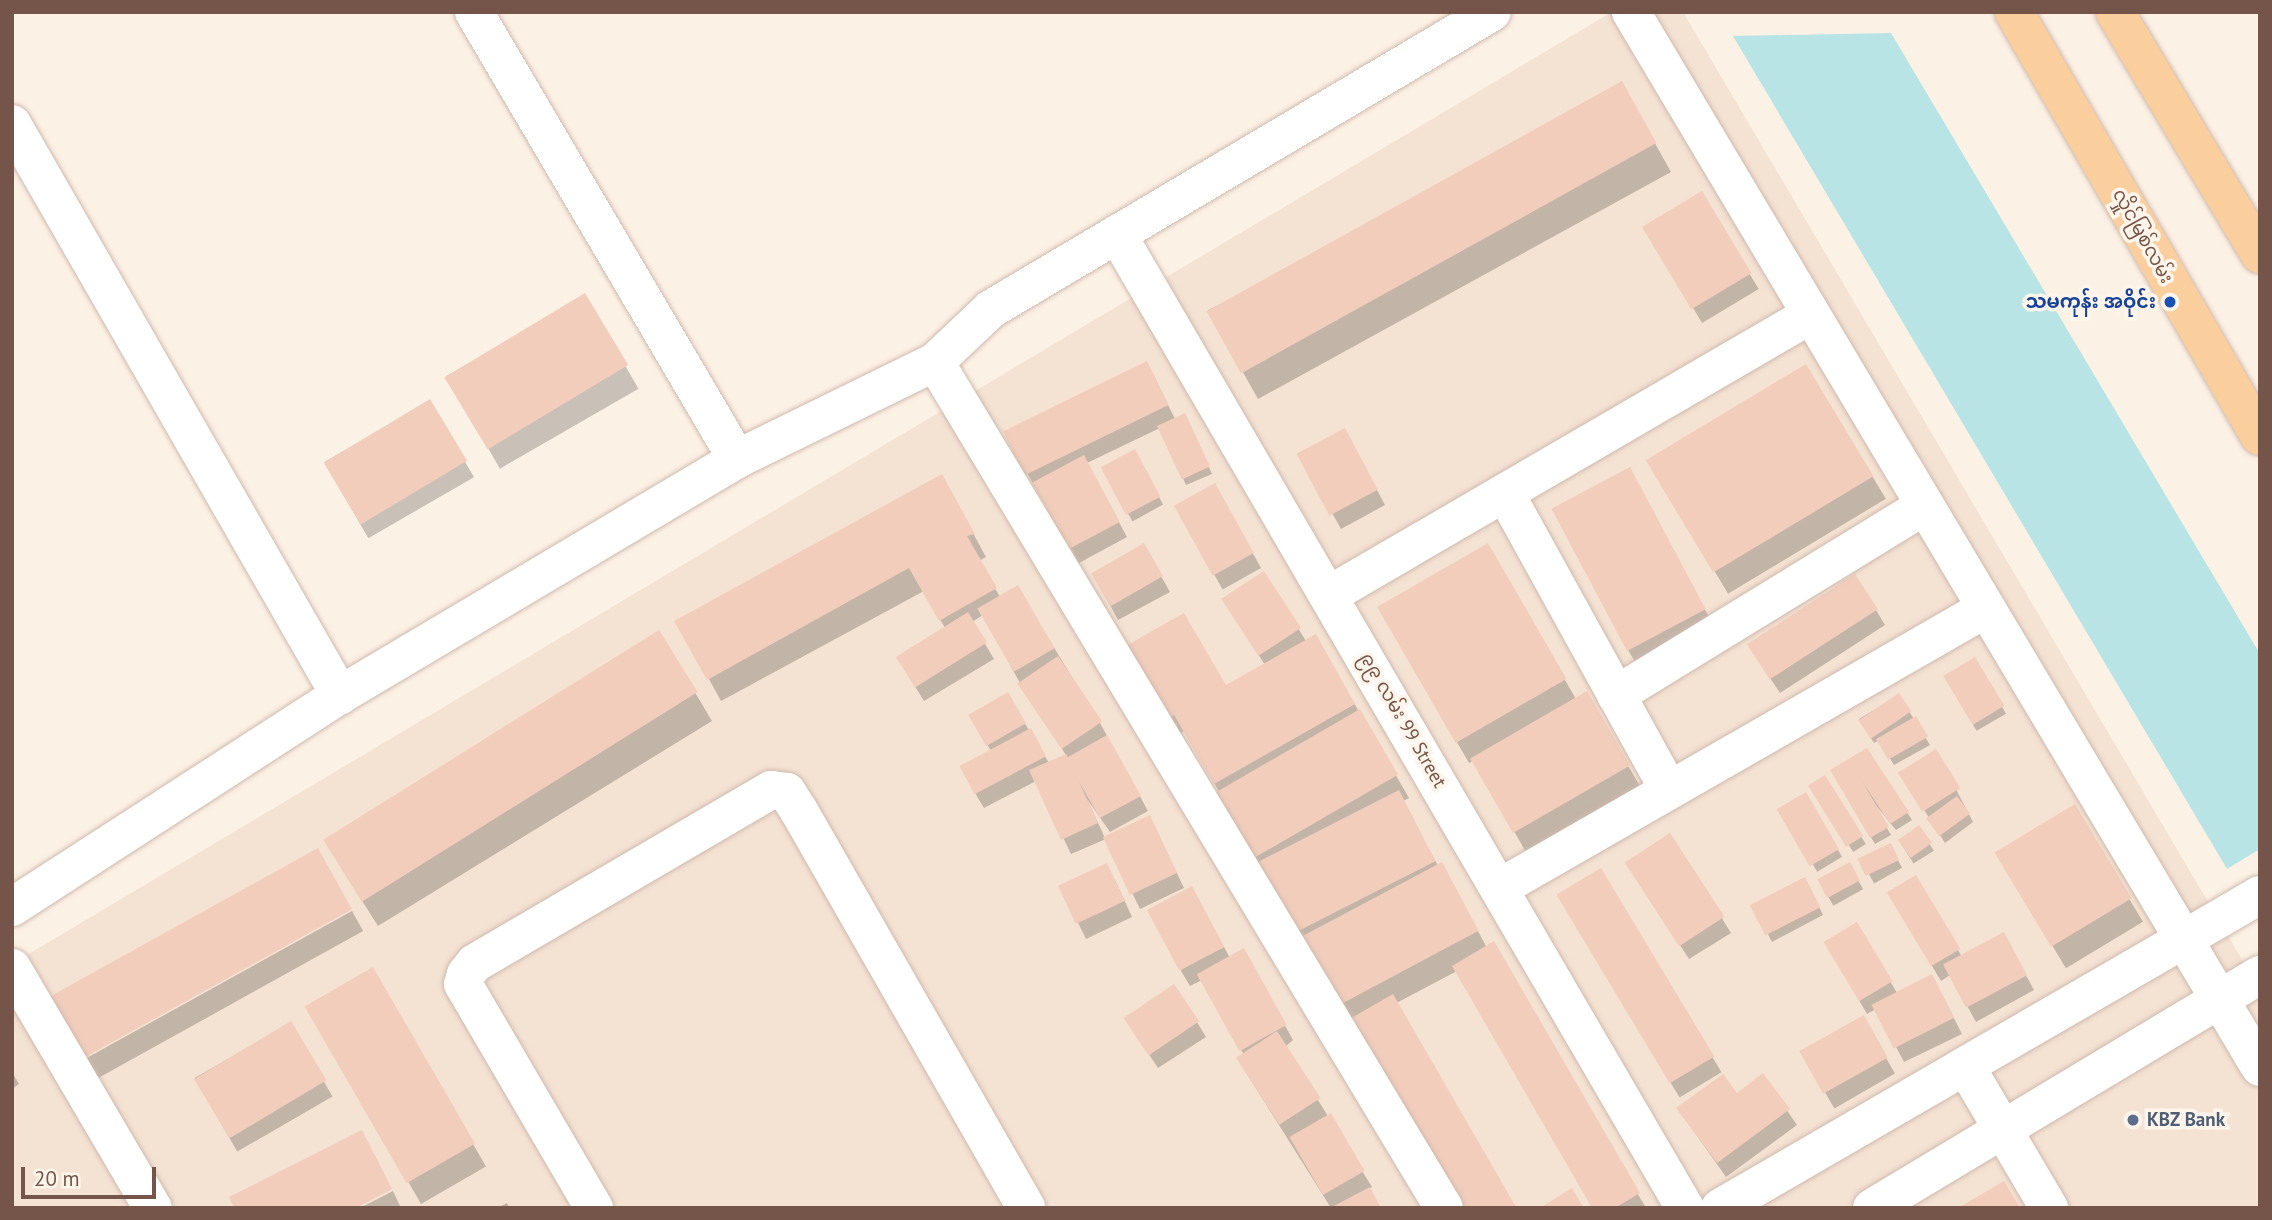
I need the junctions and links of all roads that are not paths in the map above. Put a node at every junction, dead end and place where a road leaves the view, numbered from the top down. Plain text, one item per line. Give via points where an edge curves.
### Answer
1 (474, 12) edge
2 (1492, 12) edge
3 (1631, 12) edge
4 (2014, 12) edge
5 (2118, 18) edge
6 (1451, 23) edge
7 (12, 124) edge
8 (1117, 234) junction
9 (2260, 254) edge
10 (1810, 315) junction
11 (935, 362) junction
12 (2260, 436) edge
13 (737, 459) junction
14 (1505, 493) junction
15 (1924, 506) junction
16 (1329, 595) junction
17 (1985, 609) junction
18 (340, 695) junction
19 (1616, 695) junction
20 (1669, 790) junction
21 (1501, 887) junction
22 (2260, 895) edge
23 (12, 907) edge
24 (2184, 940) junction
25 (12, 968) edge
26 (2260, 975) edge
27 (2218, 1000) junction
28 (1965, 1067) junction
29 (2260, 1068) edge
30 (2003, 1129) junction
31 (153, 1208) edge
32 (594, 1208) edge
33 (1026, 1208) edge
34 (1444, 1208) edge
35 (1685, 1208) edge
36 (1720, 1208) edge
37 (1872, 1208) edge
38 (2049, 1208) edge

1 - 13 street
2 - 6 street
3 - 10 street
4 - 12 main road, လှိုင်မြစ်လမ်း
5 - 9 main road
6 - 8 street
7 - 18 street
8 - 11 street via 991,309
8 - 16 street, ၉၉ လမ်း 99 Street
10 - 14 street
10 - 15 street
11 - 13 street
11 - 34 street
13 - 18 street
14 - 16 street
14 - 19 street
15 - 17 street
15 - 19 street
16 - 21 street, ၉၉ လမ်း 99 Street
17 - 20 street
17 - 24 street
18 - 23 street
19 - 20 street
20 - 21 street
21 - 35 street, ၉၉ လမ်း 99 Street
22 - 24 street
24 - 27 street
24 - 28 street
25 - 31 street
26 - 27 street
27 - 29 street
27 - 30 street
28 - 30 street
28 - 36 street
30 - 37 street
30 - 38 street
32 - 33 street via 463,984 466,974 475,963 771,790 787,792 793,801

